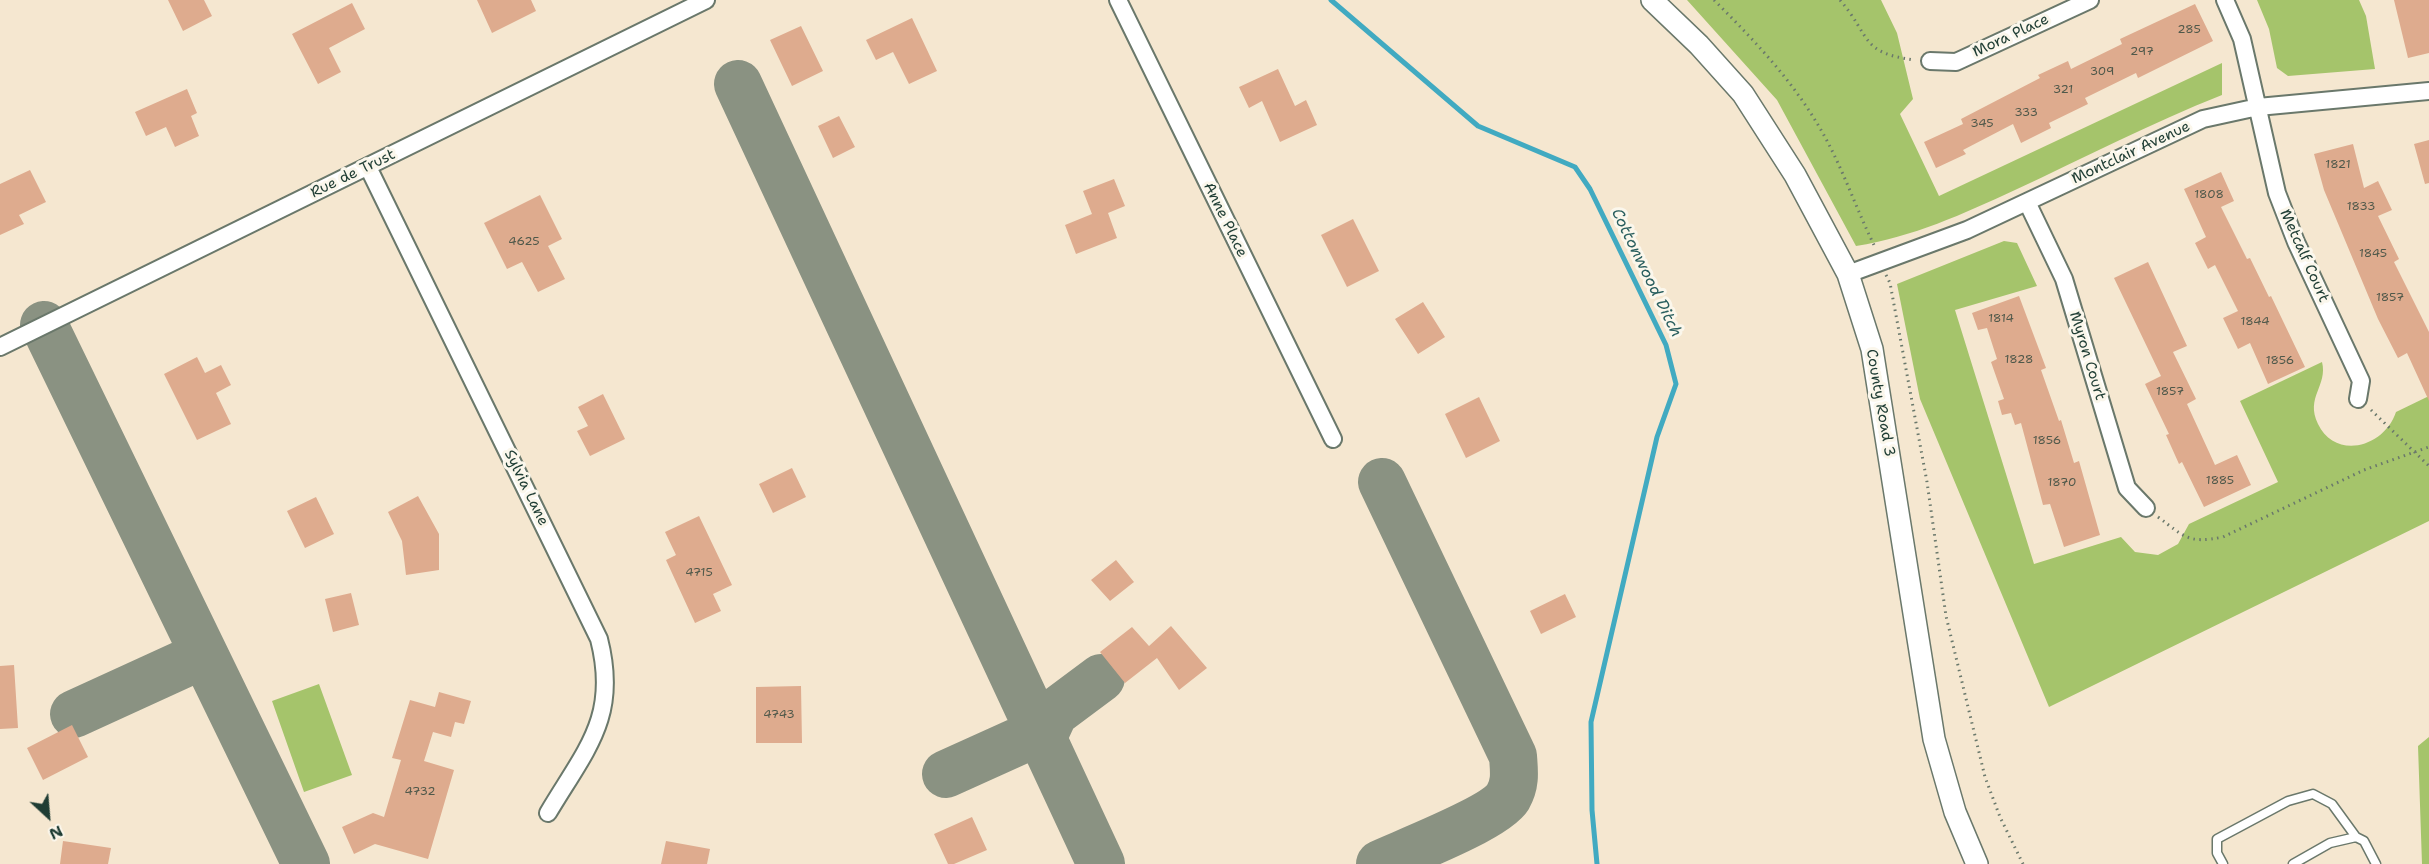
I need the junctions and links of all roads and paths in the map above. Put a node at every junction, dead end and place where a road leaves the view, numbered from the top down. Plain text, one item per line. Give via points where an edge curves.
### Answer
1 (706, 0) edge
2 (1118, 0) edge
3 (1652, 0) edge
4 (1714, 0) edge
5 (1840, 0) edge
6 (2090, 0) edge
7 (2225, 0) edge
8 (1930, 61) joint
9 (2429, 91) edge
10 (2258, 107) junction
11 (368, 167) junction
12 (2027, 202) junction
13 (1875, 247) dead end
14 (1848, 274) junction
15 (1886, 275) dead end
16 (0, 346) edge
17 (2358, 399) joint
18 (1333, 439) dead end
19 (2429, 447) edge
20 (2416, 452) junction
21 (2429, 466) edge
22 (2146, 508) joint
23 (548, 813) dead end
24 (2356, 837) junction
25 (1977, 864) edge
26 (2023, 864) edge
27 (2223, 864) edge
28 (2293, 864) edge
29 (2376, 864) edge

1 - 11 street, Rue de Trust
2 - 18 street, Anne Place
3 - 14 street, County Road 3 via 1743,94 1795,175
4 - 13 path via 1757,43 1804,102 1836,157
5 - 8 path via 1858,21 1872,47 1893,57
6 - 8 street, Mora Place via 1956,62
7 - 10 street, Metcalf Court via 2242,39
9 - 10 street, Montclair Avenue
10 - 12 street, Montclair Avenue via 2203,119
10 - 17 street, Metcalf Court via 2277,194 2361,381
11 - 16 street, Rue de Trust
11 - 23 street, Sylvia Lane via 599,639 606,667 603,713
12 - 14 street, Montclair Avenue via 1967,230
12 - 22 street, Myron Court via 2064,279 2127,488
14 - 25 street, County Road 3 via 1872,349 1934,739 1954,812
15 - 26 path via 1914,403 1946,616 1977,749 2000,817
17 - 20 path
19 - 20 path
20 - 21 path
20 - 22 path via 2364,470 2223,537 2189,540
24 - 27 lane via 2332,804 2313,794 2288,801 2217,838 2217,853
24 - 28 lane via 2330,843
24 - 29 lane via 2364,840

